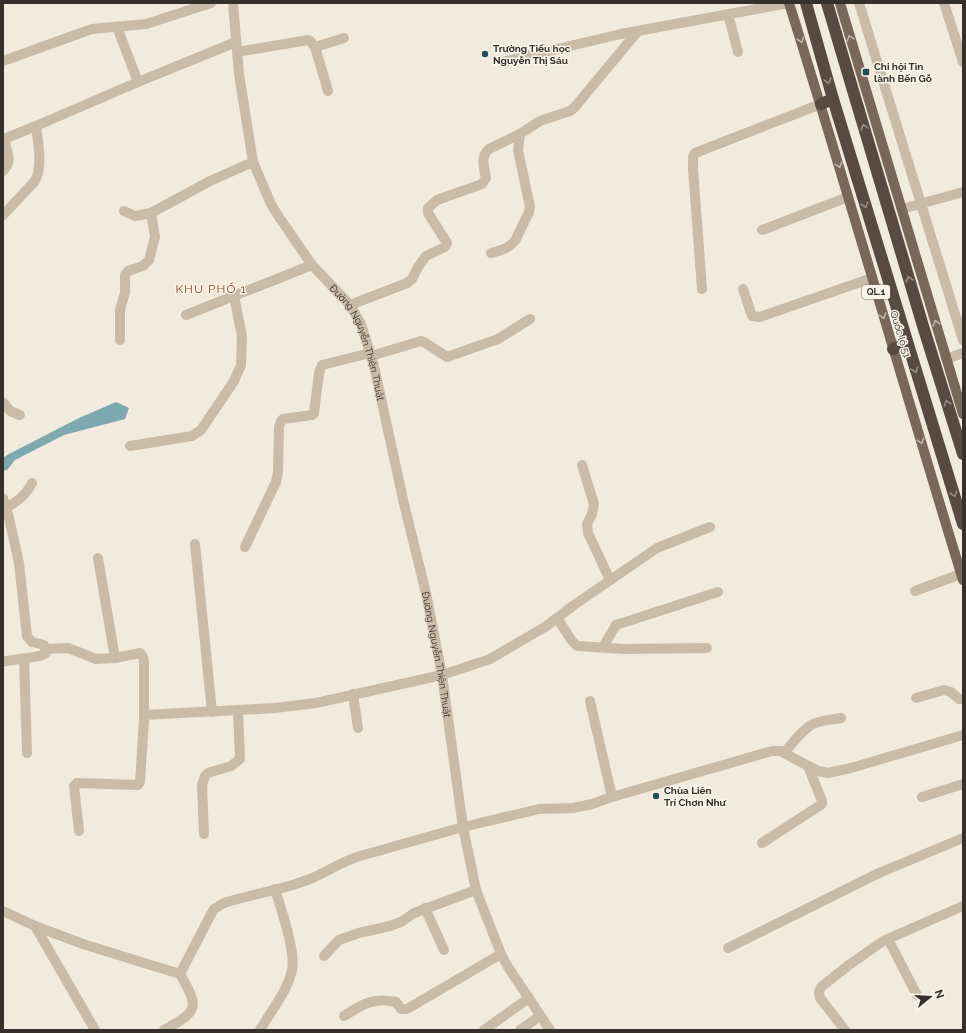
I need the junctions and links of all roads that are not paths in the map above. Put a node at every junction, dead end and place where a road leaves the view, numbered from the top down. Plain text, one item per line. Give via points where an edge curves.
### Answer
1 (211, 3) edge
2 (233, 3) edge
3 (789, 3) edge
4 (806, 3) edge
5 (827, 3) edge
6 (840, 3) edge
7 (858, 3) edge
8 (944, 3) edge
9 (728, 14) junction
10 (117, 27) junction
11 (638, 31) junction
12 (344, 38) dead end
13 (237, 47) junction
14 (315, 47) junction
15 (738, 52) dead end
16 (3, 62) edge
17 (502, 62) dead end
18 (963, 62) edge
19 (138, 82) junction
20 (328, 91) dead end
21 (833, 99) junction
22 (821, 104) junction
23 (36, 126) junction
24 (520, 134) junction
25 (4, 138) edge
26 (253, 162) junction
27 (3, 171) edge
28 (963, 192) edge
29 (848, 197) junction
30 (921, 204) junction
31 (902, 209) junction
32 (124, 211) dead end
33 (150, 213) junction
34 (3, 215) edge
35 (762, 230) dead end
36 (491, 253) dead end
37 (312, 264) junction
38 (872, 278) junction
39 (702, 289) dead end
40 (743, 289) dead end
41 (234, 296) junction
42 (350, 304) junction
43 (186, 315) dead end
44 (530, 319) dead end
45 (120, 340) dead end
46 (963, 340) edge
47 (907, 344) junction
48 (893, 349) junction
49 (963, 353) edge
50 (370, 354) junction
51 (946, 359) junction
52 (3, 402) edge
53 (963, 414) edge
54 (20, 415) dead end
55 (130, 446) dead end
56 (963, 454) edge
57 (582, 465) dead end
58 (32, 483) dead end
59 (5, 503) edge
60 (963, 524) edge
61 (710, 527) dead end
62 (195, 544) dead end
63 (245, 547) dead end
64 (98, 558) dead end
65 (962, 577) edge
66 (610, 580) junction
67 (915, 590) dead end
68 (718, 592) dead end
69 (557, 618) junction
70 (603, 647) junction
71 (707, 648) dead end
72 (46, 649) junction
73 (24, 658) junction
74 (115, 658) junction
75 (3, 662) edge
76 (442, 675) junction
77 (353, 694) junction
78 (916, 698) dead end
79 (963, 699) edge
80 (590, 701) dead end
81 (238, 710) junction
82 (212, 712) junction
83 (144, 716) junction
84 (841, 718) dead end
85 (358, 728) dead end
86 (963, 735) edge
87 (27, 753) dead end
88 (784, 753) junction
89 (808, 766) junction
90 (963, 784) edge
91 (922, 796) dead end
92 (612, 797) junction
93 (463, 827) junction
94 (79, 831) dead end
95 (204, 834) dead end
96 (963, 838) edge
97 (762, 843) dead end
98 (275, 889) junction
99 (476, 890) junction
100 (963, 906) edge
101 (425, 908) junction
102 (3, 911) edge
103 (35, 926) junction
104 (888, 939) junction
105 (728, 948) dead end
106 (444, 950) dead end
107 (501, 954) junction
108 (324, 956) dead end
109 (180, 974) junction
110 (917, 995) dead end
111 (529, 998) junction
112 (344, 1016) dead end
113 (540, 1016) junction
114 (95, 1030) edge
115 (164, 1030) edge
116 (260, 1030) edge
117 (484, 1030) edge
118 (520, 1030) edge
119 (550, 1030) edge
120 (845, 1030) edge

1 - 10 street via 153,22
2 - 13 street, Đường Nguyễn Thiện Thuật
3 - 9 street
3 -> 22 main road, Quốc lộ 51 / QL.1
4 -> 21 highway, Quốc lộ 51 / QL.1
56 -> 5 highway
31 -> 6 main road
7 - 30 street
8 - 18 street
9 - 11 street
9 - 15 street
10 - 16 street via 92,29
10 - 19 street
11 - 17 street
11 - 24 street via 574,108 540,121
12 - 14 street
13 - 14 street via 308,40
13 - 19 street
13 - 26 street, Đường Nguyễn Thiện Thuật
14 - 20 street
19 - 23 street
21 - 22 highway
21 -> 47 highway, Quốc lộ 51 / QL.1
22 -> 29 main road, Quốc lộ 51 / QL.1
22 - 39 street via 695,153 693,157
23 - 25 street
23 - 34 street via 39,175
24 - 36 street via 518,150 530,208 512,245
24 - 42 street via 485,152 483,160 486,178 482,184 440,198 428,208 428,214 446,241 445,246 426,256 412,279
25 - 27 street via 9,160
26 - 33 street via 210,181
26 - 37 street, Đường Nguyễn Thiện Thuật via 271,204
28 - 30 street
29 - 35 street
29 - 38 main road, Quốc lộ 51 / QL.1
30 - 31 street
30 - 46 street
51 -> 31 main road
32 - 33 street via 135,216
33 - 45 street via 155,237 149,260 125,275 126,292 120,310
37 - 41 street
37 - 42 street, Đường Nguyễn Thiện Thuật
38 - 40 street via 760,317 752,316
38 -> 48 main road, Quốc lộ 51 / QL.1
41 - 43 street
41 - 55 street via 242,336 241,365 234,381 201,430 192,436
42 - 50 street, Đường Nguyễn Thiện Thuật via 361,324
44 - 50 street via 498,339 447,357 421,341
47 - 48 highway
47 -> 60 highway, Quốc lộ 51 / QL.1
48 -> 65 main road, Quốc lộ 51 / QL.1
49 - 51 street
50 - 63 street via 322,365 318,373 314,413 281,421 276,482
50 - 76 street, Đường Nguyễn Thiện Thuật via 426,592
51 - 53 main road
52 - 54 street via 10,411
57 - 66 street via 594,504 587,524 588,533
58 - 59 street via 21,499
59 - 72 street via 19,563 27,636 32,642 44,645
61 - 66 street via 657,548
62 - 82 street
64 - 74 street
65 - 67 street
66 - 69 street
68 - 70 street via 616,625
69 - 70 street via 577,646
69 - 76 street via 490,659
70 - 71 street
72 - 73 street via 46,654 42,656
72 - 74 street via 68,648 96,659
73 - 75 street
73 - 87 street
74 - 83 street via 140,654 143,657
76 - 77 street
76 - 93 street, Đường Nguyễn Thiện Thuật
77 - 81 street via 316,703
77 - 85 street
78 - 79 street via 944,690
80 - 92 street
81 - 82 street
81 - 95 street via 240,759 231,766 205,776 202,785
82 - 83 street
83 - 94 street via 140,782 138,785 77,783 74,786
84 - 88 street via 811,725
86 - 89 street via 838,772 828,773
88 - 89 street
88 - 92 street via 763,753
89 - 97 street via 822,804
90 - 91 street
92 - 93 street via 573,808 539,808
93 - 98 street via 360,856 309,879
93 - 99 street, Đường Nguyễn Thiện Thuật
96 - 105 street via 879,873
98 - 109 street via 224,903 214,910
98 - 116 street via 293,955 292,970 282,995
99 - 101 street
99 - 107 street, Đường Nguyễn Thiện Thuật
100 - 104 street
101 - 106 street
101 - 108 street via 401,922 339,940
102 - 103 street
103 - 109 street via 86,946
103 - 114 street
104 - 110 street
104 - 120 street via 849,965 818,992
107 - 111 street, Đường Nguyễn Thiện Thuật
107 - 112 street via 407,1009 401,1009 396,1002 377,1000 362,1005
109 - 115 street via 194,1005 192,1011 184,1018
111 - 113 street, Đường Nguyễn Thiện Thuật
111 - 117 street
113 - 118 street
113 - 119 street, Đường Nguyễn Thiện Thuật

